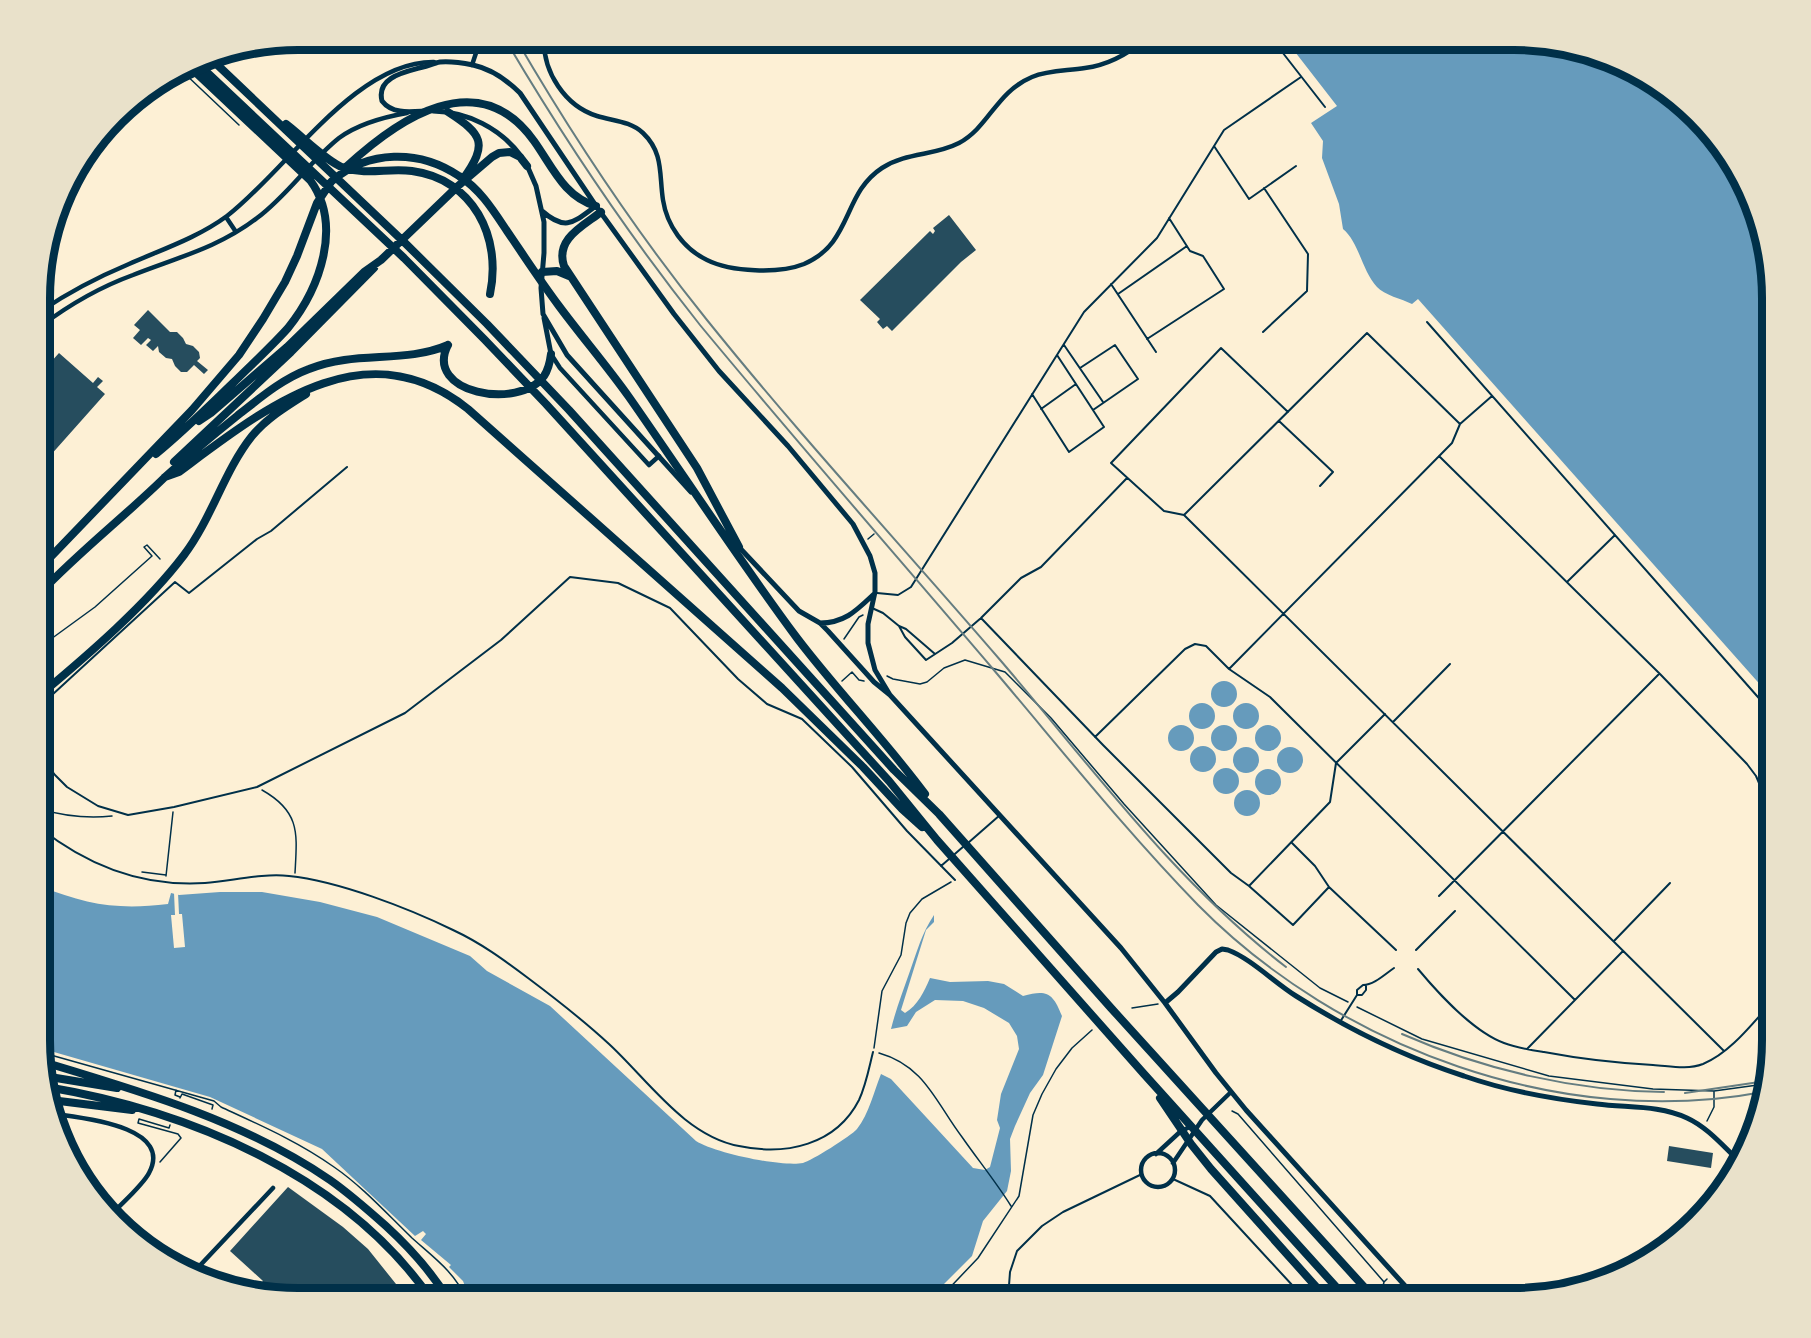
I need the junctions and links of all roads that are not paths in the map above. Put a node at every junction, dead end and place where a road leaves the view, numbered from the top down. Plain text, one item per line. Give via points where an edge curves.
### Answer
1 (477, 50) edge
2 (545, 50) edge
3 (1132, 50) edge
4 (1280, 50) edge
5 (440, 62) junction
6 (216, 64) edge
7 (472, 65) junction
8 (202, 68) edge
9 (195, 72) edge
10 (1301, 77) junction
11 (261, 105) junction
12 (1325, 107) dead end
13 (416, 111) junction
14 (448, 112) junction
15 (1214, 146) junction
16 (360, 159) junction
17 (527, 166) junction
18 (1296, 166) dead end
19 (458, 186) junction
20 (1264, 188) junction
21 (598, 209) junction
22 (542, 211) junction
23 (226, 217) junction
24 (1169, 218) junction
25 (236, 232) junction
26 (1187, 246) junction
27 (136, 261) junction
28 (144, 270) junction
29 (542, 272) junction
30 (570, 276) junction
31 (1112, 284) junction
32 (71, 292) junction
33 (490, 294) dead end
34 (1118, 294) junction
35 (78, 302) junction
36 (50, 305) edge
37 (543, 314) junction
38 (50, 320) edge
39 (1427, 322) dead end
40 (311, 328) junction
41 (1263, 332) dead end
42 (1147, 339) junction
43 (1064, 344) junction
44 (1156, 352) dead end
45 (551, 354) junction
46 (1056, 355) junction
47 (1080, 368) junction
48 (324, 382) junction
49 (1076, 384) junction
50 (1032, 394) junction
51 (1492, 396) junction
52 (1103, 402) junction
53 (1041, 409) junction
54 (1093, 410) junction
55 (1288, 412) junction
56 (1279, 421) junction
57 (1461, 424) junction
58 (185, 430) junction
59 (659, 456) junction
60 (1440, 456) junction
61 (347, 467) dead end
62 (165, 477) junction
63 (127, 478) junction
64 (1127, 478) junction
65 (1320, 486) dead end
66 (1184, 515) junction
67 (1615, 535) junction
68 (50, 558) edge
69 (755, 577) junction
70 (50, 582) edge
71 (1567, 582) junction
72 (875, 592) junction
73 (872, 609) junction
74 (1284, 614) junction
75 (981, 618) junction
76 (820, 623) junction
77 (899, 626) junction
78 (934, 654) junction
79 (1450, 664) dead end
80 (1229, 669) junction
81 (1659, 674) junction
82 (50, 686) edge
83 (890, 695) junction
84 (50, 697) edge
85 (1762, 702) edge
86 (1385, 714) junction
87 (1393, 722) junction
88 (1095, 737) junction
89 (1336, 763) junction
90 (50, 767) edge
91 (1762, 790) edge
92 (939, 814) junction
93 (1000, 815) junction
94 (1504, 831) junction
95 (50, 835) edge
96 (937, 840) junction
97 (1292, 842) junction
98 (941, 867) junction
99 (955, 880) road end
100 (1455, 880) junction
101 (1670, 883) dead end
102 (1249, 886) junction
103 (1329, 887) junction
104 (1439, 896) dead end
105 (1455, 911) dead end
106 (1614, 941) junction
107 (1396, 950) dead end
108 (1416, 950) dead end
109 (1623, 951) junction
110 (1394, 968) dead end
111 (1418, 969) dead end
112 (1575, 1000) junction
113 (1165, 1003) junction
114 (1762, 1013) edge
115 (1340, 1022) junction
116 (1527, 1049) junction
117 (1724, 1051) junction
118 (873, 1052) road end
119 (51, 1064) edge
120 (1144, 1074) junction
121 (53, 1077) edge
122 (54, 1088) edge
123 (1231, 1092) junction
124 (142, 1093) junction
125 (57, 1101) edge
126 (151, 1113) junction
127 (61, 1115) edge
128 (1202, 1120) junction
129 (1156, 1154) junction
130 (1733, 1156) edge
131 (1173, 1163) junction
132 (1142, 1174) junction
133 (1173, 1179) junction
134 (273, 1188) dead end
135 (116, 1210) edge
136 (198, 1268) edge
137 (417, 1278) junction
138 (421, 1288) edge
139 (424, 1288) edge
140 (441, 1288) edge
141 (1009, 1288) edge
142 (1295, 1288) edge
143 (1317, 1288) edge
144 (1337, 1288) edge
145 (1365, 1288) edge
146 (1408, 1288) edge

1 - 7 street
2 - 3 street via 558,86 573,102 590,113 635,127 653,145 661,167 668,219 687,247 714,264 772,271 805,264 829,247 871,178 901,158 942,150 959,142 980,126 1006,93 1021,82 1041,74 1105,64
4 - 10 lane
5 - 7 street
5 - 13 street via 397,75 382,88 382,101 387,107
5 - 23 street via 399,68 371,83 323,123
6 - 11 highway
7 - 21 street via 496,74 520,93
8 - 96 highway via 404,258 519,375 889,781
9 - 58 highway via 310,180 321,201 326,230 318,275 295,318
10 - 12 lane
10 - 15 lane via 1224,130
11 - 33 highway via 338,166 365,172 421,173 442,180 462,194 477,211 490,240 494,265
11 - 92 highway via 528,367 894,770
13 - 14 street
13 - 25 street via 372,122 340,138 270,208
14 - 17 street via 470,118 500,135
14 - 19 highway via 471,128 479,146 475,162
15 - 20 lane via 1249,199
15 - 24 lane
16 - 21 highway via 405,122 428,109 473,103 494,109 520,125 575,197
16 - 63 highway via 321,194 291,270 250,339 204,397
16 - 69 highway via 422,159 457,174 475,188
17 - 19 highway via 513,153 499,153
17 - 22 street
18 - 20 lane
19 - 40 highway
20 - 41 lane via 1308,254 1307,291
21 - 22 street via 566,224 556,222
21 - 30 highway via 565,243 563,262
21 - 72 street via 705,353 853,524 873,564
22 - 29 street
23 - 25 street
23 - 27 street via 185,242
24 - 26 lane
24 - 31 lane via 1157,238
25 - 28 street via 201,250
26 - 34 lane
26 - 42 lane via 1203,256 1224,289
27 - 28 street
27 - 32 street
28 - 35 street
29 - 30 highway via 557,271
29 - 37 street
30 - 69 highway via 697,468
31 - 34 lane
31 - 43 lane via 1084,312
32 - 35 street
32 - 36 street
34 - 42 lane
35 - 38 street
37 - 45 street
37 - 59 street via 567,355
39 - 51 lane
40 - 58 highway via 212,413
40 - 62 highway via 172,463
42 - 44 lane
43 - 46 lane
43 - 47 lane
45 - 59 street via 649,465
45 - 62 highway via 539,381 510,394 474,391 454,380 445,369 448,345 416,354 342,359 300,372 258,399
46 - 49 lane
46 - 50 lane
47 - 52 lane
47 - 52 lane via 1115,345 1138,380
48 - 62 highway via 278,403 179,472
48 - 82 highway via 275,414 252,436 203,526 176,565 119,624
48 - 96 highway via 354,375 396,375 432,386 460,403 760,667
49 - 53 lane
49 - 54 lane
50 - 53 lane
50 - 72 lane via 911,587 898,595
51 - 57 lane
51 - 67 lane
52 - 54 lane
53 - 54 lane via 1069,452 1104,427
55 - 56 lane
55 - 57 lane via 1367,333
55 - 64 lane via 1221,348 1111,463
56 - 65 lane via 1333,472
56 - 66 lane
57 - 60 lane
58 - 63 highway
59 - 76 street via 777,589 804,615
60 - 71 lane
60 - 74 lane
61 - 84 lane via 189,593 175,582
62 - 70 highway
63 - 68 highway
64 - 66 lane via 1164,512
64 - 75 lane via 1041,567 1021,578
66 - 74 lane
67 - 71 lane
67 - 85 lane
69 - 92 highway via 812,658 902,763
71 - 81 lane
72 - 73 street
72 - 76 street via 850,616
73 - 77 lane
73 - 83 street via 868,624 870,653 877,675
74 - 80 lane
74 - 86 lane
75 - 78 lane
75 - 88 lane
76 - 83 street
77 - 78 lane
77 - 78 lane via 926,660
79 - 87 lane
80 - 88 lane via 1206,646 1190,645
80 - 89 lane via 1270,697
81 - 91 lane via 1748,764
81 - 94 lane
83 - 93 street
86 - 87 lane
86 - 89 lane
87 - 94 lane
88 - 102 lane via 1231,873
89 - 97 lane via 1330,802
89 - 100 lane
90 - 98 lane via 67,787 98,806 128,815 257,788 405,713 501,640 570,577 618,583 670,608 767,704 802,719 852,767
92 - 145 highway
93 - 98 lane
93 - 113 street
94 - 100 lane
94 - 106 lane
95 - 118 lane via 103,867 126,875 165,883 274,876 310,878 455,930 488,949 572,1011 688,1122 726,1143 794,1149 830,1134 858,1100
96 - 120 highway
97 - 102 lane
97 - 103 lane
98 - 99 lane
100 - 104 lane
100 - 112 lane
101 - 106 lane
102 - 103 lane via 1293,925
103 - 107 lane
105 - 108 lane
106 - 109 lane
109 - 112 lane
109 - 117 lane
110 - 115 lane via 1357,990
111 - 116 lane via 1435,990 1478,1027 1504,1043
112 - 116 lane
113 - 115 street via 1216,952 1226,949
113 - 123 street
114 - 117 lane
115 - 130 street via 1377,1042 1485,1083 1564,1100 1666,1111 1703,1128
116 - 117 lane via 1594,1062 1677,1067 1705,1063
119 - 124 highway
120 - 143 highway via 1211,1169
120 - 144 highway
121 - 124 highway
122 - 126 highway via 107,1098
123 - 128 street
123 - 146 street
124 - 140 highway via 255,1138 330,1180 408,1247
125 - 126 highway
126 - 137 highway via 235,1144 310,1183 366,1227
127 - 135 street via 139,1134 153,1152 149,1174
128 - 129 street via 1181,1131
128 - 131 street
129 - 131 street via 1168,1156
129 - 132 street via 1144,1161
131 - 133 street
132 - 133 street via 1146,1182 1156,1187
132 - 141 lane via 1042,1226 1017,1251
133 - 142 lane via 1210,1196
134 - 136 street
137 - 138 highway
137 - 139 highway

